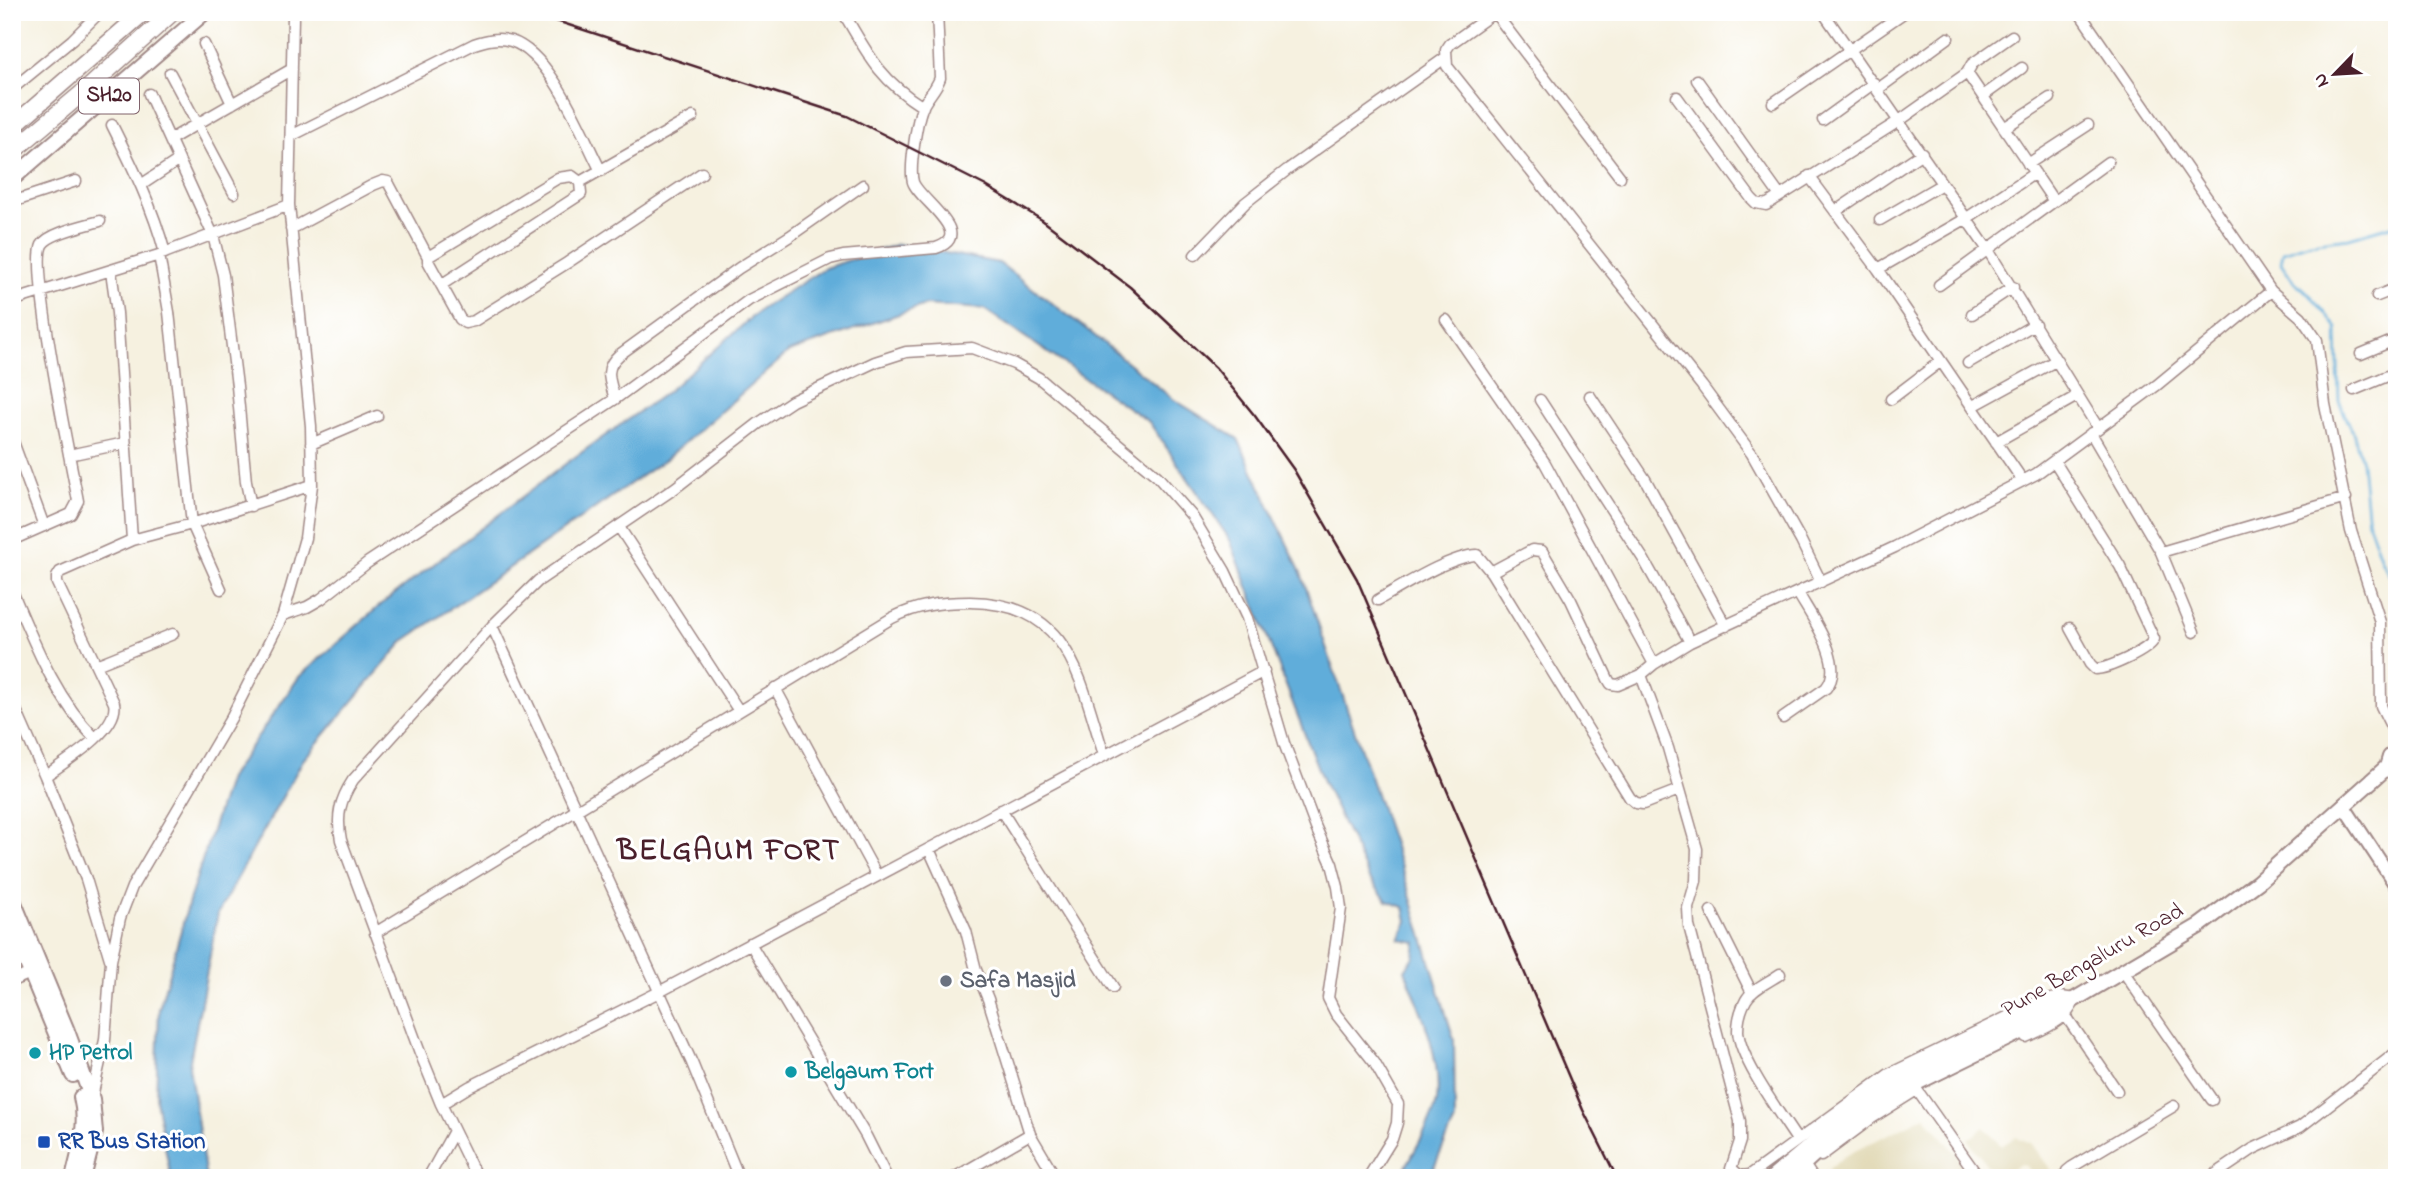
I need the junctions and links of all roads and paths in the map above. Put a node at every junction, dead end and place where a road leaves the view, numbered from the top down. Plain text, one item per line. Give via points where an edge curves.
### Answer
1 (100, 12) edge
2 (144, 12) edge
3 (173, 12) edge
4 (205, 12) edge
5 (842, 12) edge
6 (937, 12) edge
7 (1495, 12) edge
8 (1823, 12) edge
9 (1905, 12) edge
10 (2078, 12) edge
11 (293, 16) dead end
12 (2012, 36) dead end
13 (1948, 38) dead end
14 (204, 44) dead end
15 (1851, 51) junction
16 (1445, 58) junction
17 (2022, 68) dead end
18 (292, 69) junction
19 (170, 73) dead end
20 (1967, 73) junction
21 (1697, 80) dead end
22 (1876, 86) junction
23 (12, 89) edge
24 (149, 93) dead end
25 (1983, 96) junction
26 (1677, 97) dead end
27 (2050, 98) dead end
28 (1773, 103) dead end
29 (232, 104) junction
30 (923, 107) junction
31 (693, 117) dead end
32 (1823, 120) dead end
33 (1899, 121) junction
34 (197, 124) junction
35 (112, 125) dead end
36 (2088, 125) dead end
37 (12, 127) edge
38 (2004, 128) junction
39 (290, 136) junction
40 (171, 139) junction
41 (12, 152) edge
42 (1923, 153) junction
43 (179, 160) junction
44 (2108, 162) dead end
45 (2032, 169) junction
46 (601, 171) junction
47 (702, 173) dead end
48 (1809, 176) junction
49 (1620, 177) dead end
50 (12, 179) edge
51 (76, 181) dead end
52 (580, 182) junction
53 (1942, 184) junction
54 (141, 185) junction
55 (863, 185) dead end
56 (234, 193) dead end
57 (1780, 196) junction
58 (2053, 200) junction
59 (12, 202) edge
60 (289, 205) junction
61 (1836, 211) junction
62 (1967, 218) junction
63 (1880, 220) dead end
64 (100, 221) dead end
65 (291, 229) junction
66 (213, 235) junction
67 (1988, 250) junction
68 (162, 254) junction
69 (1195, 255) dead end
70 (428, 257) junction
71 (1878, 269) junction
72 (111, 271) junction
73 (441, 285) junction
74 (1939, 285) dead end
75 (2013, 287) junction
76 (2397, 288) edge
77 (41, 291) junction
78 (2271, 291) junction
79 (2377, 296) dead end
80 (12, 301) edge
81 (1972, 314) dead end
82 (1446, 320) dead end
83 (2035, 324) junction
84 (2397, 339) edge
85 (2361, 354) dead end
86 (2057, 360) junction
87 (1941, 361) junction
88 (1968, 363) dead end
89 (2397, 372) edge
90 (2354, 390) dead end
91 (1590, 396) dead end
92 (2077, 396) junction
93 (615, 399) junction
94 (1891, 399) dead end
95 (1540, 400) dead end
96 (1973, 406) junction
97 (377, 416) dead end
98 (2094, 431) junction
99 (12, 439) edge
100 (1996, 442) junction
101 (125, 443) junction
102 (311, 444) junction
103 (69, 455) junction
104 (2055, 462) junction
105 (2023, 481) junction
106 (312, 485) junction
107 (2346, 498) junction
108 (251, 506) junction
109 (192, 524) junction
110 (44, 526) junction
111 (619, 527) junction
112 (12, 540) edge
113 (132, 540) junction
114 (2161, 552) junction
115 (1491, 572) junction
116 (1821, 582) junction
117 (221, 589) dead end
118 (12, 592) edge
119 (1798, 593) junction
120 (1378, 600) dead end
121 (283, 615) junction
122 (492, 626) junction
123 (1726, 626) junction
124 (2070, 628) dead end
125 (2194, 632) dead end
126 (173, 634) dead end
127 (1690, 642) junction
128 (1654, 664) junction
129 (96, 665) junction
130 (1264, 671) junction
131 (1641, 675) junction
132 (775, 688) junction
133 (12, 701) edge
134 (739, 711) junction
135 (1783, 718) dead end
136 (95, 738) junction
137 (2397, 738) edge
138 (2397, 751) edge
139 (1104, 755) junction
140 (2392, 766) edge
141 (45, 776) junction
142 (1679, 790) junction
143 (2343, 806) junction
144 (1002, 810) junction
145 (576, 811) junction
146 (929, 849) junction
147 (877, 876) junction
148 (2397, 887) edge
149 (12, 898) edge
150 (1711, 911) dead end
151 (12, 927) edge
152 (375, 933) junction
153 (750, 943) junction
154 (111, 961) junction
155 (2123, 971) junction
156 (31, 973) junction
157 (1780, 974) dead end
158 (12, 981) edge
159 (1113, 987) dead end
160 (659, 992) junction
161 (1752, 993) junction
162 (2068, 1007) junction
163 (2397, 1052) edge
164 (1917, 1090) junction
165 (2117, 1091) dead end
166 (2211, 1100) dead end
167 (441, 1104) junction
168 (88, 1105) junction
169 (2174, 1106) dead end
170 (454, 1131) junction
171 (1030, 1134) junction
172 (1797, 1140) junction
173 (1730, 1173) edge
174 (1810, 1173) edge
175 (2397, 1174) edge
176 (73, 1178) edge
177 (83, 1178) edge
178 (428, 1178) edge
179 (477, 1178) edge
180 (739, 1178) edge
181 (887, 1178) edge
182 (954, 1178) edge
183 (1056, 1178) edge
184 (1368, 1178) edge
185 (1772, 1178) edge
186 (1788, 1178) edge
187 (1797, 1178) edge
188 (1979, 1178) edge
189 (2066, 1178) edge
190 (2210, 1178) edge
191 (2390, 1178) edge

1 - 23 street
2 - 37 highway
3 - 41 highway
4 - 50 main road, SH20
5 - 30 street via 884,77
6 - 30 street via 940,78
7 - 16 street via 1450,44
7 - 49 street
8 - 15 street
9 - 15 street
10 - 78 street
11 - 18 street
12 - 20 street via 1972,64
13 - 22 street
14 - 29 street
15 - 22 street
15 - 28 street
16 - 69 street via 1245,203
16 - 116 street via 1752,454
17 - 25 street
18 - 29 street
18 - 39 street
19 - 34 street
20 - 25 street
20 - 33 street
21 - 57 street
22 - 32 street
22 - 33 street
24 - 40 street
25 - 38 street
26 - 57 street via 1756,203 1766,205
27 - 38 street
29 - 34 street
30 - 93 street via 911,177 919,193 950,227 947,242 936,248 843,256 810,268 749,300
31 - 46 street
33 - 42 street
33 - 48 street
34 - 40 street
34 - 56 street
35 - 54 street
36 - 45 street
38 - 45 street
39 - 46 street via 474,44 491,39 511,41 540,62
39 - 60 street
40 - 43 street
42 - 53 street
42 - 61 street
43 - 54 street
43 - 66 street
44 - 58 street
45 - 58 street
45 - 62 street
46 - 52 street
47 - 73 street via 474,321 460,319
48 - 57 street
48 - 61 street
51 - 59 street
52 - 70 street via 572,176 558,178
52 - 73 street via 581,194 576,198
53 - 62 street
53 - 63 street
54 - 68 street via 158,228
55 - 93 street via 619,355 608,375
58 - 67 street
60 - 65 street
60 - 66 street
61 - 71 street
62 - 67 street
62 - 71 street
64 - 77 street via 45,240 39,254
65 - 70 street via 388,182
65 - 102 street
66 - 68 street
66 - 108 street via 223,275
67 - 74 street
67 - 75 street
68 - 72 street
68 - 109 street
70 - 73 street
71 - 87 street
72 - 77 street
72 - 101 street
75 - 81 street
75 - 83 street
76 - 79 street
77 - 80 street
77 - 103 street
78 - 98 street
78 - 107 street via 2301,317 2317,340 2331,438
82 - 128 street via 1545,463
83 - 86 street
83 - 88 street
84 - 85 street
86 - 92 street
86 - 96 street
87 - 94 street
87 - 96 street
89 - 90 street
91 - 123 street via 1644,478
92 - 98 street
92 - 100 street
93 - 121 street via 377,556 321,599
95 - 127 street via 1644,560
96 - 100 street
97 - 102 street
98 - 104 street
98 - 114 street
99 - 110 street
100 - 105 street
101 - 103 street
101 - 113 street
102 - 106 street
103 - 110 street via 78,501 71,513
104 - 105 street
104 - 124 street via 2120,566 2154,639 2150,646 2108,667 2095,668
105 - 116 street
106 - 108 street
106 - 121 street via 305,538
107 - 114 street
107 - 137 street via 2353,540 2380,622 2381,706
108 - 109 street
109 - 113 street
109 - 117 street
110 - 112 street
111 - 122 street via 538,581
111 - 130 street via 759,423 818,388 906,352 972,348 1039,378 1157,476 1192,516 1225,571
111 - 134 street
113 - 129 street via 75,564 57,577
114 - 125 street
115 - 120 street via 1481,557 1470,556
115 - 131 street via 1532,550 1542,551 1611,684
115 - 142 street via 1630,798 1643,804
116 - 119 street
118 - 136 street via 73,715
119 - 123 street
119 - 135 street via 1827,645 1833,671 1826,688
121 - 154 street via 231,718 132,887
122 - 145 street
122 - 152 street via 344,795 338,827
123 - 127 street
126 - 129 street
127 - 128 street
128 - 131 street
129 - 136 street via 116,711
130 - 139 street
130 - 184 street via 1284,743 1338,887 1341,908 1328,998 1398,1104 1392,1139
131 - 142 street
132 - 134 street
132 - 139 street via 923,604 1006,605 1027,612 1061,642 1086,696
132 - 147 street
133 - 141 street
134 - 145 street
136 - 141 street
138 - 140 main road, Pune Bengaluru Road via 2390,757
139 - 144 street
140 - 143 main road, Pune Bengaluru Road
141 - 154 street via 86,879
142 - 173 street via 1698,856 1689,926 1740,1121 1740,1141
143 - 148 street
143 - 155 main road, Pune Bengaluru Road via 2259,882 2199,926
144 - 146 street
144 - 159 street
145 - 152 street
145 - 160 street
146 - 147 street
146 - 171 street via 966,931
147 - 153 street
149 - 168 main road via 67,1031
150 - 161 street
151 - 156 main road
152 - 167 street
153 - 160 street
153 - 181 street
154 - 168 street via 105,1040
155 - 162 main road, Pune Bengaluru Road
155 - 166 street
156 - 158 street
156 - 168 main road
157 - 161 street
160 - 167 street
160 - 180 street
161 - 172 street via 1739,1019 1741,1042
162 - 164 street
162 - 165 street
162 - 172 street via 2061,997 2038,1002 1918,1059 1889,1074
162 - 185 main road via 2055,1004 1913,1070 1854,1109
162 - 186 main road, Pune Bengaluru Road via 1894,1094 1844,1128
163 - 190 street via 2300,1128 2253,1149
164 - 174 street via 1872,1118
164 - 188 street
167 - 170 street
168 - 176 main road
168 - 177 main road via 95,1132
169 - 189 street via 2072,1167
170 - 178 street
170 - 179 street
171 - 182 street
171 - 183 street
172 - 173 street via 1751,1175
174 - 187 street
175 - 191 street

